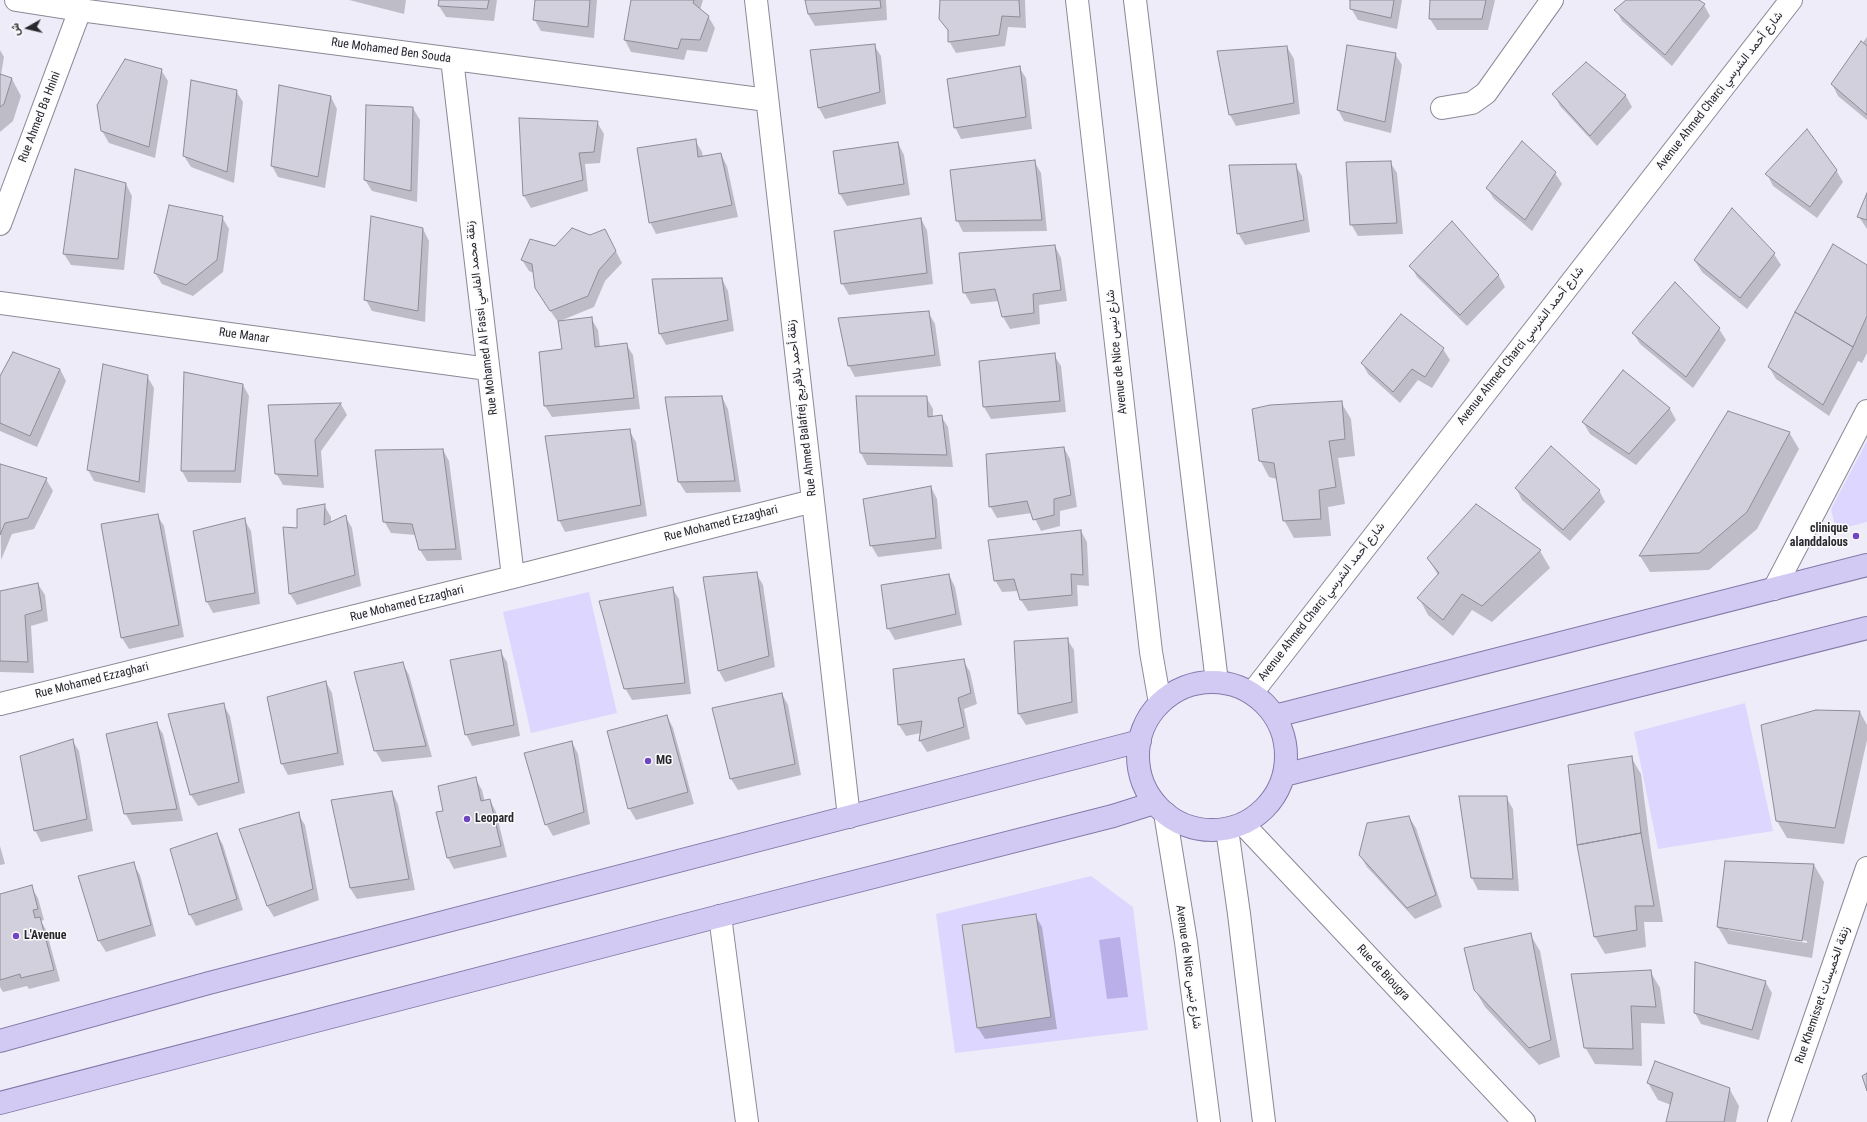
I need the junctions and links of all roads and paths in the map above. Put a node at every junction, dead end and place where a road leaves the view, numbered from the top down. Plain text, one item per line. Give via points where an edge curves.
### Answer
1 (16, 0) edge
2 (756, 0) edge
3 (1077, 0) edge
4 (1135, 0) edge
5 (1552, 0) edge
6 (1790, 0) edge
7 (80, 10) junction
8 (452, 59) junction
9 (767, 100) junction
10 (1442, 108) dead end
11 (0, 224) edge
12 (0, 303) edge
13 (488, 369) junction
14 (1867, 411) edge
15 (813, 501) junction
16 (1867, 565) edge
17 (513, 577) junction
18 (1774, 589) junction
19 (1867, 628) edge
20 (1217, 682) junction
21 (1252, 693) junction
22 (1160, 703) junction
23 (0, 704) edge
24 (1275, 716) junction
25 (1140, 741) junction
26 (1284, 774) junction
27 (1159, 808) junction
28 (849, 817) junction
29 (1235, 827) junction
30 (1867, 868) edge
31 (720, 916) junction
32 (0, 1041) edge
33 (0, 1103) edge
34 (747, 1122) edge
35 (1209, 1122) edge
36 (1264, 1122) edge
37 (1524, 1122) edge
38 (1779, 1122) edge

1 - 7 street, Rue Mohamed Ben Souda
2 - 9 street, Rue Ahmed Balafrej زنقة أحمد بلافريج
3 - 22 street, Avenue de Nice شارع نيس via 1151,652
4 - 20 street
5 - 10 street via 1486,93 1472,103
6 - 21 street, Avenue Ahmed Charci شارع أحمد الشرسي
7 - 8 street, Rue Mohamed Ben Souda
7 - 11 street, Rue Ahmed Ba Hnini
8 - 9 street, Rue Mohamed Ben Souda
8 - 13 street, Rue Mohamed Al Fassi زنقة محمد الفاسي
9 - 15 street, Rue Ahmed Balafrej زنقة أحمد بلافريج
12 - 13 street, Rue Manar
13 - 17 street, Rue Mohamed Al Fassi زنقة محمد الفاسي
14 - 18 street
15 - 17 street, Rue Mohamed Ezzaghari
15 - 28 street, Rue Ahmed Balafrej زنقة أحمد بلافريج
16 - 18 main road
17 - 23 street, Rue Mohamed Ezzaghari
18 - 24 main road
19 - 26 main road
20 - 21 main road via 1235,685
20 - 22 main road via 1190,686 1177,691
21 - 24 main road
22 - 25 main road via 1147,720
24 - 26 main road via 1283,734 1287,754
25 - 27 main road via 1138,762 1141,776
25 - 28 main road
26 - 29 main road via 1274,797 1258,815
27 - 29 main road via 1178,822 1202,830
27 - 31 main road via 1075,826
27 - 35 street, Avenue de Nice شارع نيس via 1186,942
28 - 32 main road via 210,983
29 - 36 street via 1239,914
29 - 37 street, Rue de Biougra
30 - 38 street, Rue Khemisset زنقة الخميسات
31 - 33 main road
31 - 34 street

